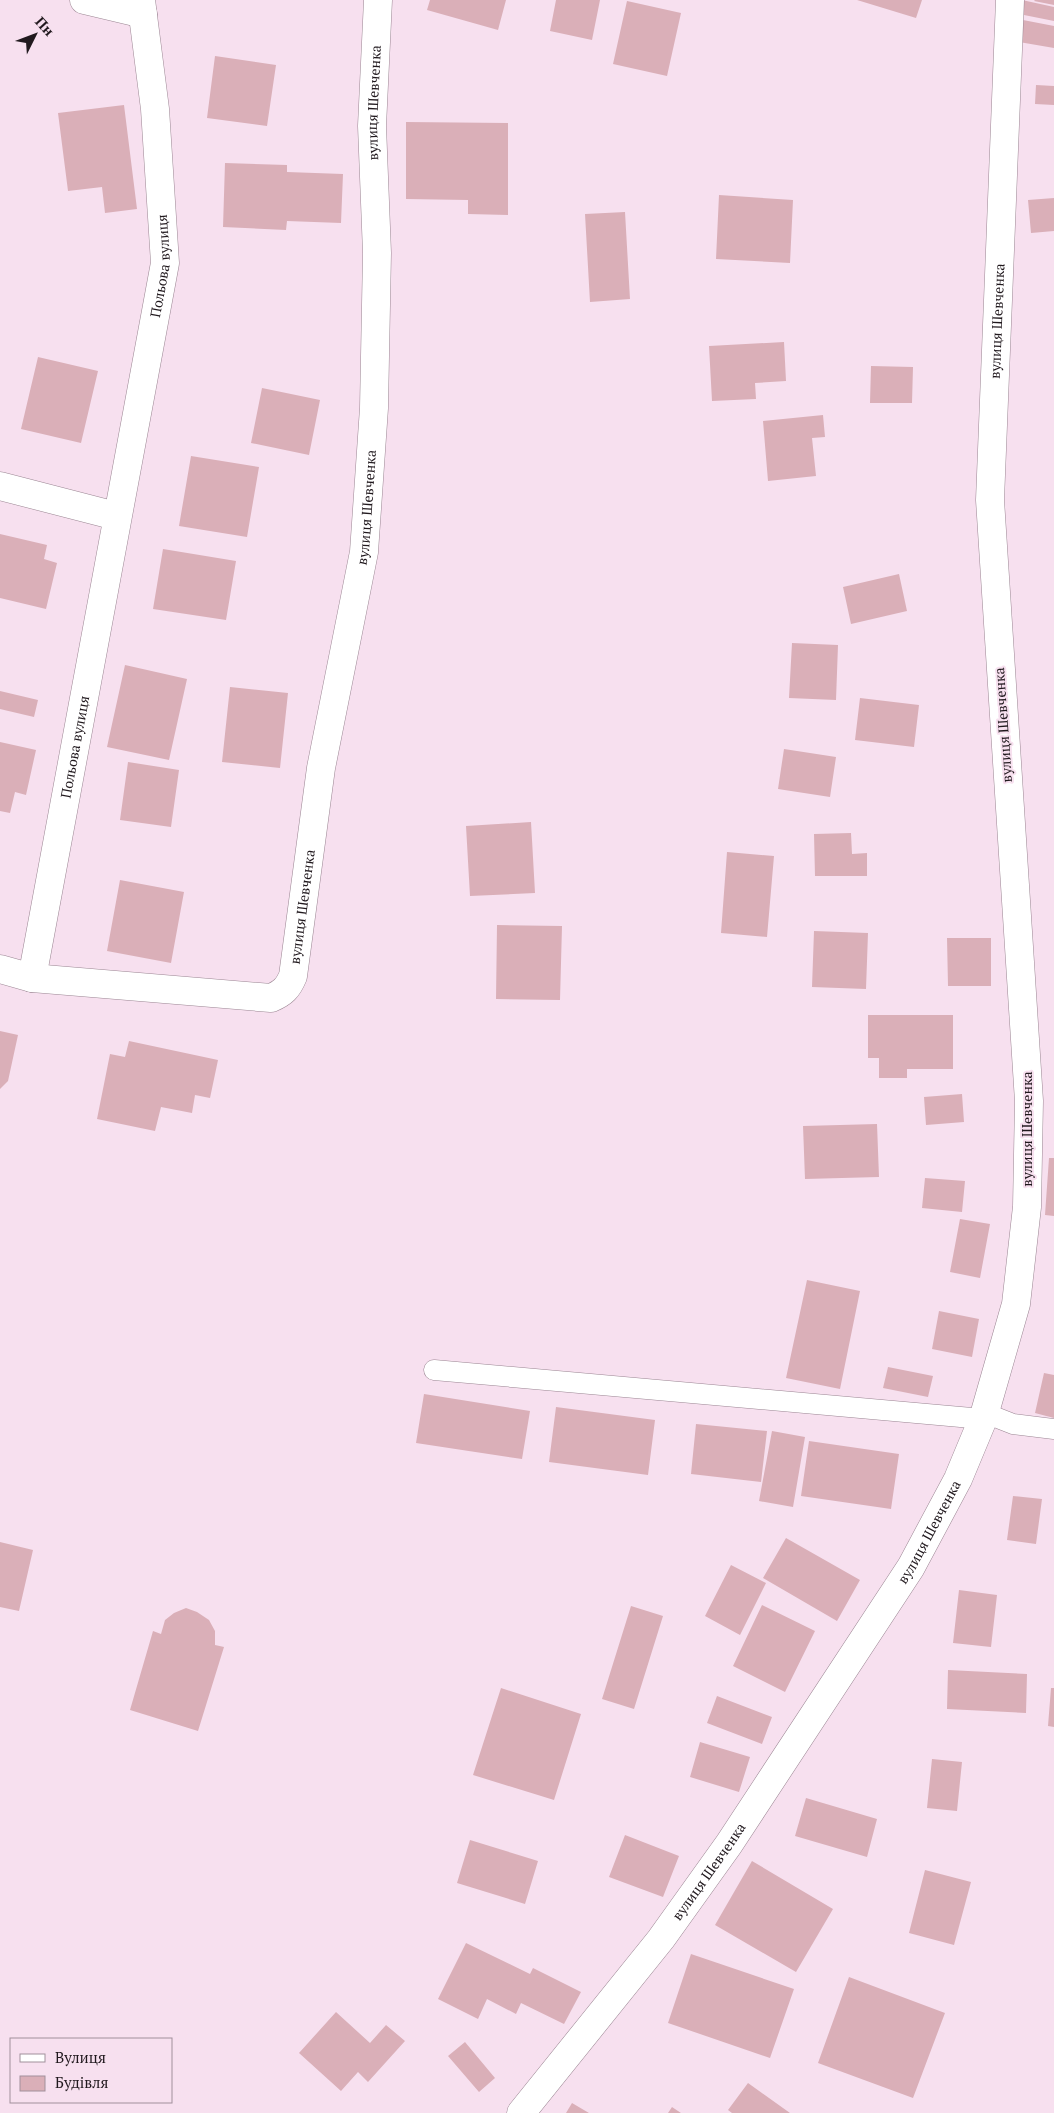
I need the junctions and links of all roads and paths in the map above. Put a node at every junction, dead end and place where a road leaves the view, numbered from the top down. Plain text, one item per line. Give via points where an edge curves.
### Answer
1 (84, 0) edge
2 (378, 0) edge
3 (1010, 0) edge
4 (142, 7) edge
5 (0, 486) edge
6 (116, 516) junction
7 (0, 969) edge
8 (32, 978) junction
9 (434, 1370) dead end
10 (984, 1416) junction
11 (1054, 1429) edge
12 (521, 2113) edge

1 - 4 street, Польова вулиця
2 - 8 street, вулиця Шевченка via 372,126 376,253 374,408 364,552 321,768 293,976 285,991 271,998
3 - 10 street, вулиця Шевченка via 990,500 1029,1101 1027,1207 1016,1304
4 - 6 street, Польова вулиця via 155,109 165,263
5 - 6 street
6 - 8 street, Польова вулиця
7 - 8 street
9 - 10 lane
10 - 11 lane via 1013,1424
10 - 12 street, вулиця Шевченка via 958,1479 911,1567 729,1844 661,1939

